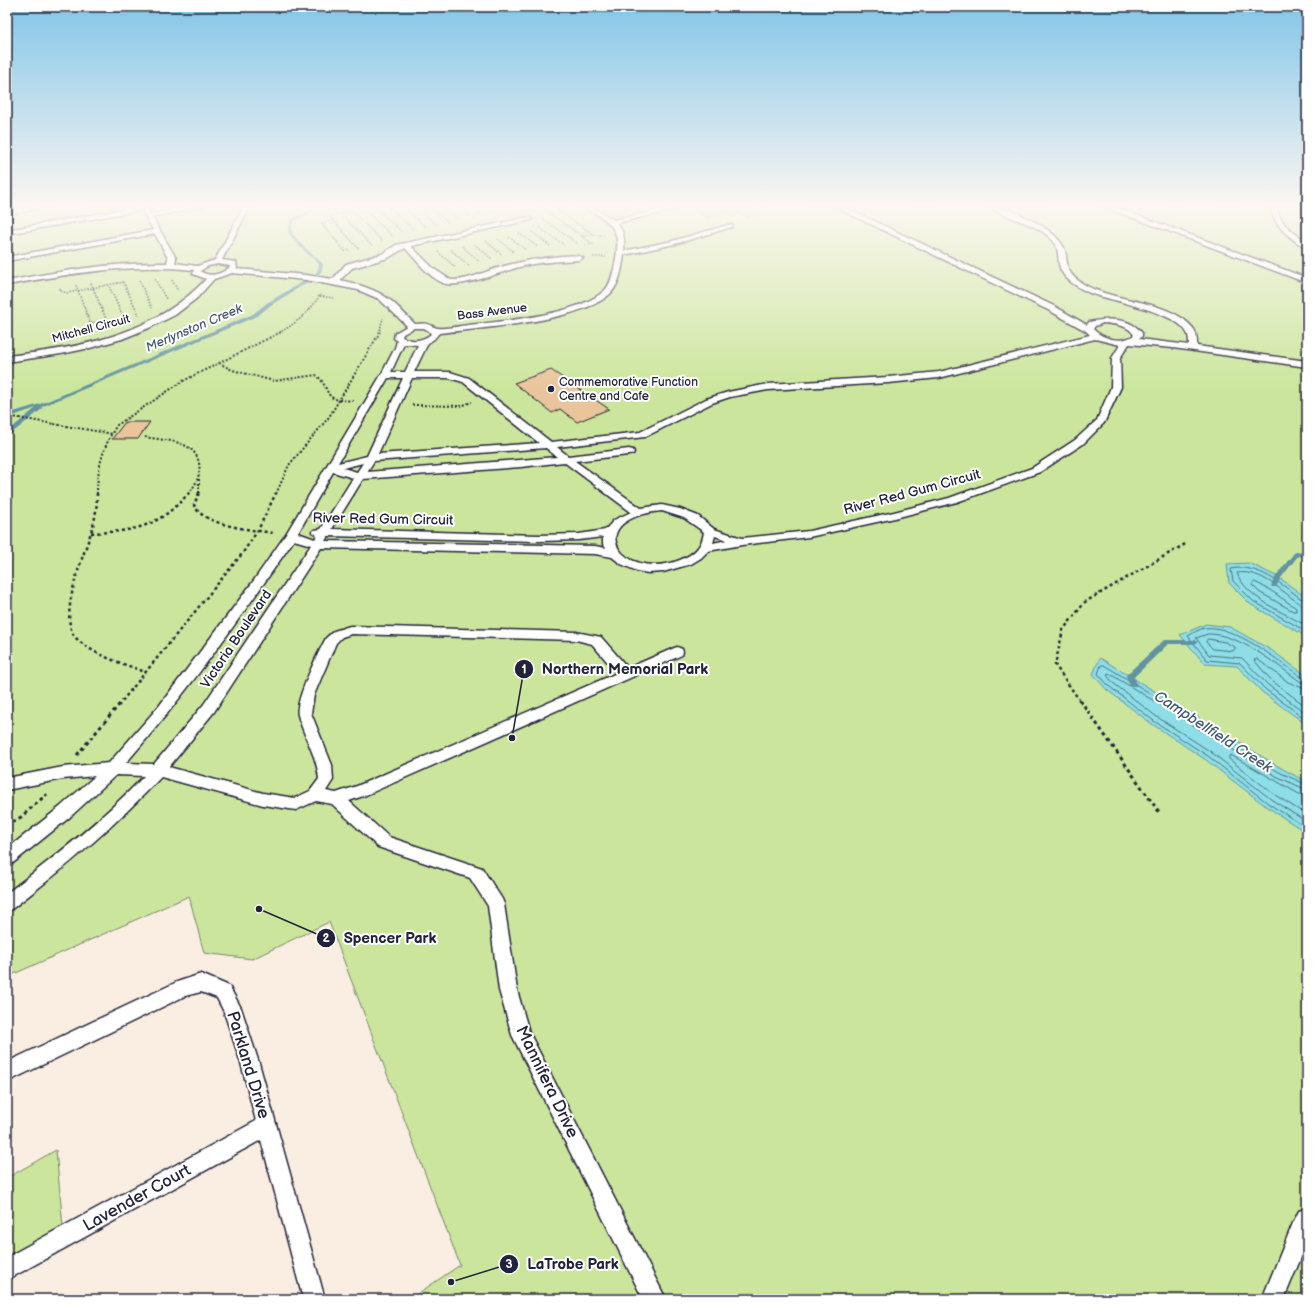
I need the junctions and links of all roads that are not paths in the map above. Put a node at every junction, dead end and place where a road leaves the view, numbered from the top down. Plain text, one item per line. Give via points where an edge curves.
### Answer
1 (99, 267) edge
2 (190, 267) edge
3 (233, 267) edge
4 (348, 267) edge
5 (428, 267) edge
6 (509, 267) edge
7 (618, 267) edge
8 (964, 267) edge
9 (1064, 267) edge
10 (1269, 267) edge
11 (198, 268) joint
12 (232, 271) junction
13 (212, 277) junction
14 (1307, 281) edge
15 (7, 282) edge
16 (332, 282) junction
17 (1053, 309) junction
18 (1097, 322) junction
19 (413, 326) junction
20 (435, 331) junction
21 (1138, 333) junction
22 (1096, 334) junction
23 (402, 340) junction
24 (424, 341) junction
25 (1129, 341) junction
26 (1173, 345) junction
27 (1193, 348) junction
28 (1116, 358) junction
29 (7, 359) edge
30 (1307, 364) edge
31 (384, 375) junction
32 (409, 375) junction
33 (601, 439) junction
34 (550, 445) junction
35 (629, 452) dead end
36 (605, 454) junction
37 (371, 458) junction
38 (566, 459) junction
39 (331, 468) junction
40 (358, 476) junction
41 (639, 512) junction
42 (325, 531) junction
43 (710, 531) junction
44 (610, 533) junction
45 (291, 535) junction
46 (742, 541) junction
47 (318, 544) junction
48 (704, 548) junction
49 (616, 554) junction
50 (677, 652) dead end
51 (626, 674) junction
52 (113, 769) junction
53 (158, 770) junction
54 (7, 784) edge
55 (315, 795) junction
56 (336, 799) junction
57 (7, 858) edge
58 (7, 903) edge
59 (7, 1072) edge
60 (267, 1126) junction
61 (1307, 1219) edge
62 (7, 1269) edge
63 (314, 1299) edge
64 (655, 1299) edge
65 (1273, 1299) edge

1 - 15 lane
2 - 11 lane
3 - 12 lane
4 - 16 lane
5 - 6 lane via 440,278 450,282 467,280
7 - 20 lane, Bass Avenue via 608,291 582,307 536,318
8 - 17 lane
9 - 27 lane via 1073,280 1081,285 1106,296 1160,311 1178,320 1190,330
10 - 14 lane
11 - 13 lane via 197,274
12 - 13 lane
12 - 16 lane
13 - 29 lane, Mitchell Circuit via 186,304 145,326 114,338 64,351
16 - 19 lane via 376,294 395,307
17 - 18 lane
17 - 22 lane
18 - 21 lane via 1117,322
18 - 22 lane via 1092,324
19 - 20 lane via 430,327
19 - 23 lane, Victoria Boulevard via 399,332 398,338
20 - 24 lane via 433,337
21 - 25 lane via 1136,339
21 - 26 lane
22 - 25 lane
22 - 28 lane
22 - 33 lane via 939,375 768,387 728,395 709,401 642,435
23 - 24 lane
23 - 31 lane, Victoria Boulevard
24 - 32 lane, Victoria Boulevard
25 - 26 lane
25 - 28 lane
26 - 27 lane
27 - 30 lane
28 - 46 lane, River Red Gum Circuit via 1116,387 1101,420 1079,442 1036,470 953,500 895,515 809,534
31 - 32 lane
31 - 39 lane, Victoria Boulevard
32 - 34 lane via 456,376 466,380
32 - 37 lane, Victoria Boulevard
33 - 34 lane
33 - 36 lane
34 - 37 lane
34 - 38 lane
35 - 36 lane
36 - 38 lane
37 - 39 lane
37 - 40 lane, Victoria Boulevard
38 - 40 lane
38 - 41 lane
39 - 40 lane
39 - 45 lane, Victoria Boulevard
40 - 42 lane, Victoria Boulevard
41 - 43 lane via 662,508 678,510 692,516
41 - 44 lane via 621,521
42 - 44 lane, River Red Gum Circuit via 540,538
42 - 45 lane, River Red Gum Circuit
42 - 47 lane, Victoria Boulevard
43 - 46 lane, River Red Gum Circuit
43 - 48 lane via 709,542
44 - 49 lane via 609,539
45 - 47 lane, River Red Gum Circuit
45 - 52 lane, Victoria Boulevard via 164,710
46 - 48 lane, River Red Gum Circuit
47 - 49 lane, River Red Gum Circuit via 595,550
47 - 53 lane, Victoria Boulevard via 209,708
48 - 49 lane via 693,558 678,565 648,569 632,565
50 - 51 lane
51 - 55 lane via 596,640 576,636 350,630 338,634 331,641 307,695 304,713 325,765 326,780
51 - 56 lane via 361,791
52 - 53 lane
52 - 54 lane via 63,773
52 - 57 lane, Victoria Boulevard via 65,812
53 - 55 lane via 263,799 296,804
53 - 58 lane, Victoria Boulevard via 103,825
55 - 56 lane
56 - 64 lane, Mannifera Drive via 384,842 476,873 496,904 508,990 521,1036
59 - 60 lane, Parkland Drive via 183,988 201,983 223,992 232,1008
60 - 62 lane, Lavender Court
60 - 63 lane, Parkland Drive
61 - 65 lane

